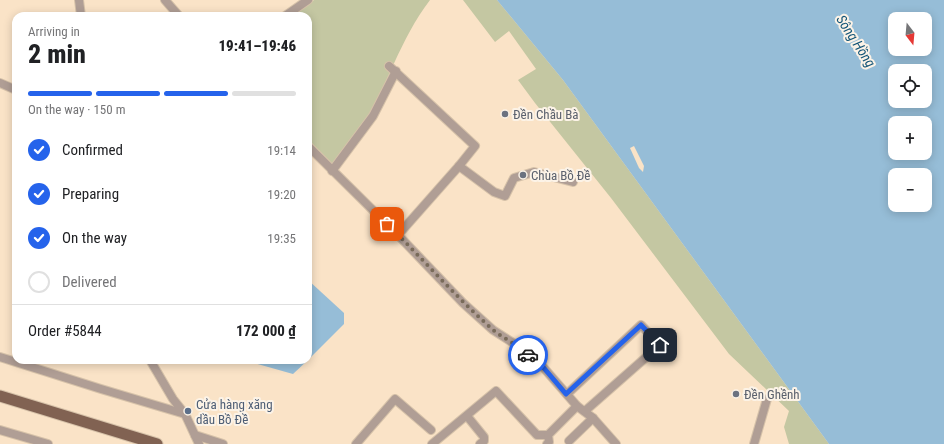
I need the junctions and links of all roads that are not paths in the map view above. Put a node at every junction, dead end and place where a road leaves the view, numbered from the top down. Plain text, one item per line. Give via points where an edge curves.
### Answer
1 (79, 0) edge
2 (166, 0) edge
3 (302, 2) edge
4 (80, 12) edge
5 (176, 12) edge
6 (290, 12) edge
7 (0, 83) edge
8 (12, 88) edge
9 (312, 150) edge
10 (459, 166) junction
11 (332, 170) junction
12 (573, 182) dead end
13 (398, 235) junction
14 (0, 356) edge
15 (12, 360) edge
16 (24, 364) edge
17 (152, 364) edge
18 (566, 394) junction
19 (0, 396) edge
20 (767, 399) dead end
21 (577, 406) junction
22 (584, 411) junction
23 (186, 414) junction
24 (467, 416) junction
25 (593, 418) junction
26 (0, 430) edge
27 (431, 430) dead end
28 (128, 435) junction
29 (195, 435) junction
30 (548, 435) junction
31 (569, 441) dead end
32 (34, 442) edge
33 (48, 444) edge
34 (136, 444) edge
35 (157, 444) edge
36 (194, 444) edge
37 (199, 444) edge
38 (224, 444) edge
39 (356, 444) edge
40 (432, 444) edge
41 (480, 444) edge
42 (547, 444) edge
43 (616, 444) edge
44 (754, 444) edge

1 - 4 street
2 - 5 street
3 - 6 street
7 - 8 street
9 - 11 street
10 - 11 street via 475,146 392,68 372,116
10 - 12 street via 494,192 505,196 514,178 534,172
10 - 13 street
11 - 13 street
13 - 18 street via 464,304 493,330 521,348 543,367
14 - 15 street
16 - 23 street
17 - 23 street via 173,399
18 - 21 street
18 - 22 street via 641,325 660,345
19 - 28 main road
20 - 44 street
21 - 22 street
21 - 30 street
22 - 25 street
23 - 29 street
24 - 30 street via 496,391 537,435
24 - 40 street
24 - 41 street via 484,437
25 - 31 street
25 - 43 street
26 - 32 street
27 - 39 street via 394,399
28 - 34 main road
28 - 35 main road
29 - 36 street
29 - 37 street
29 - 38 street
30 - 42 street
32 - 33 street

